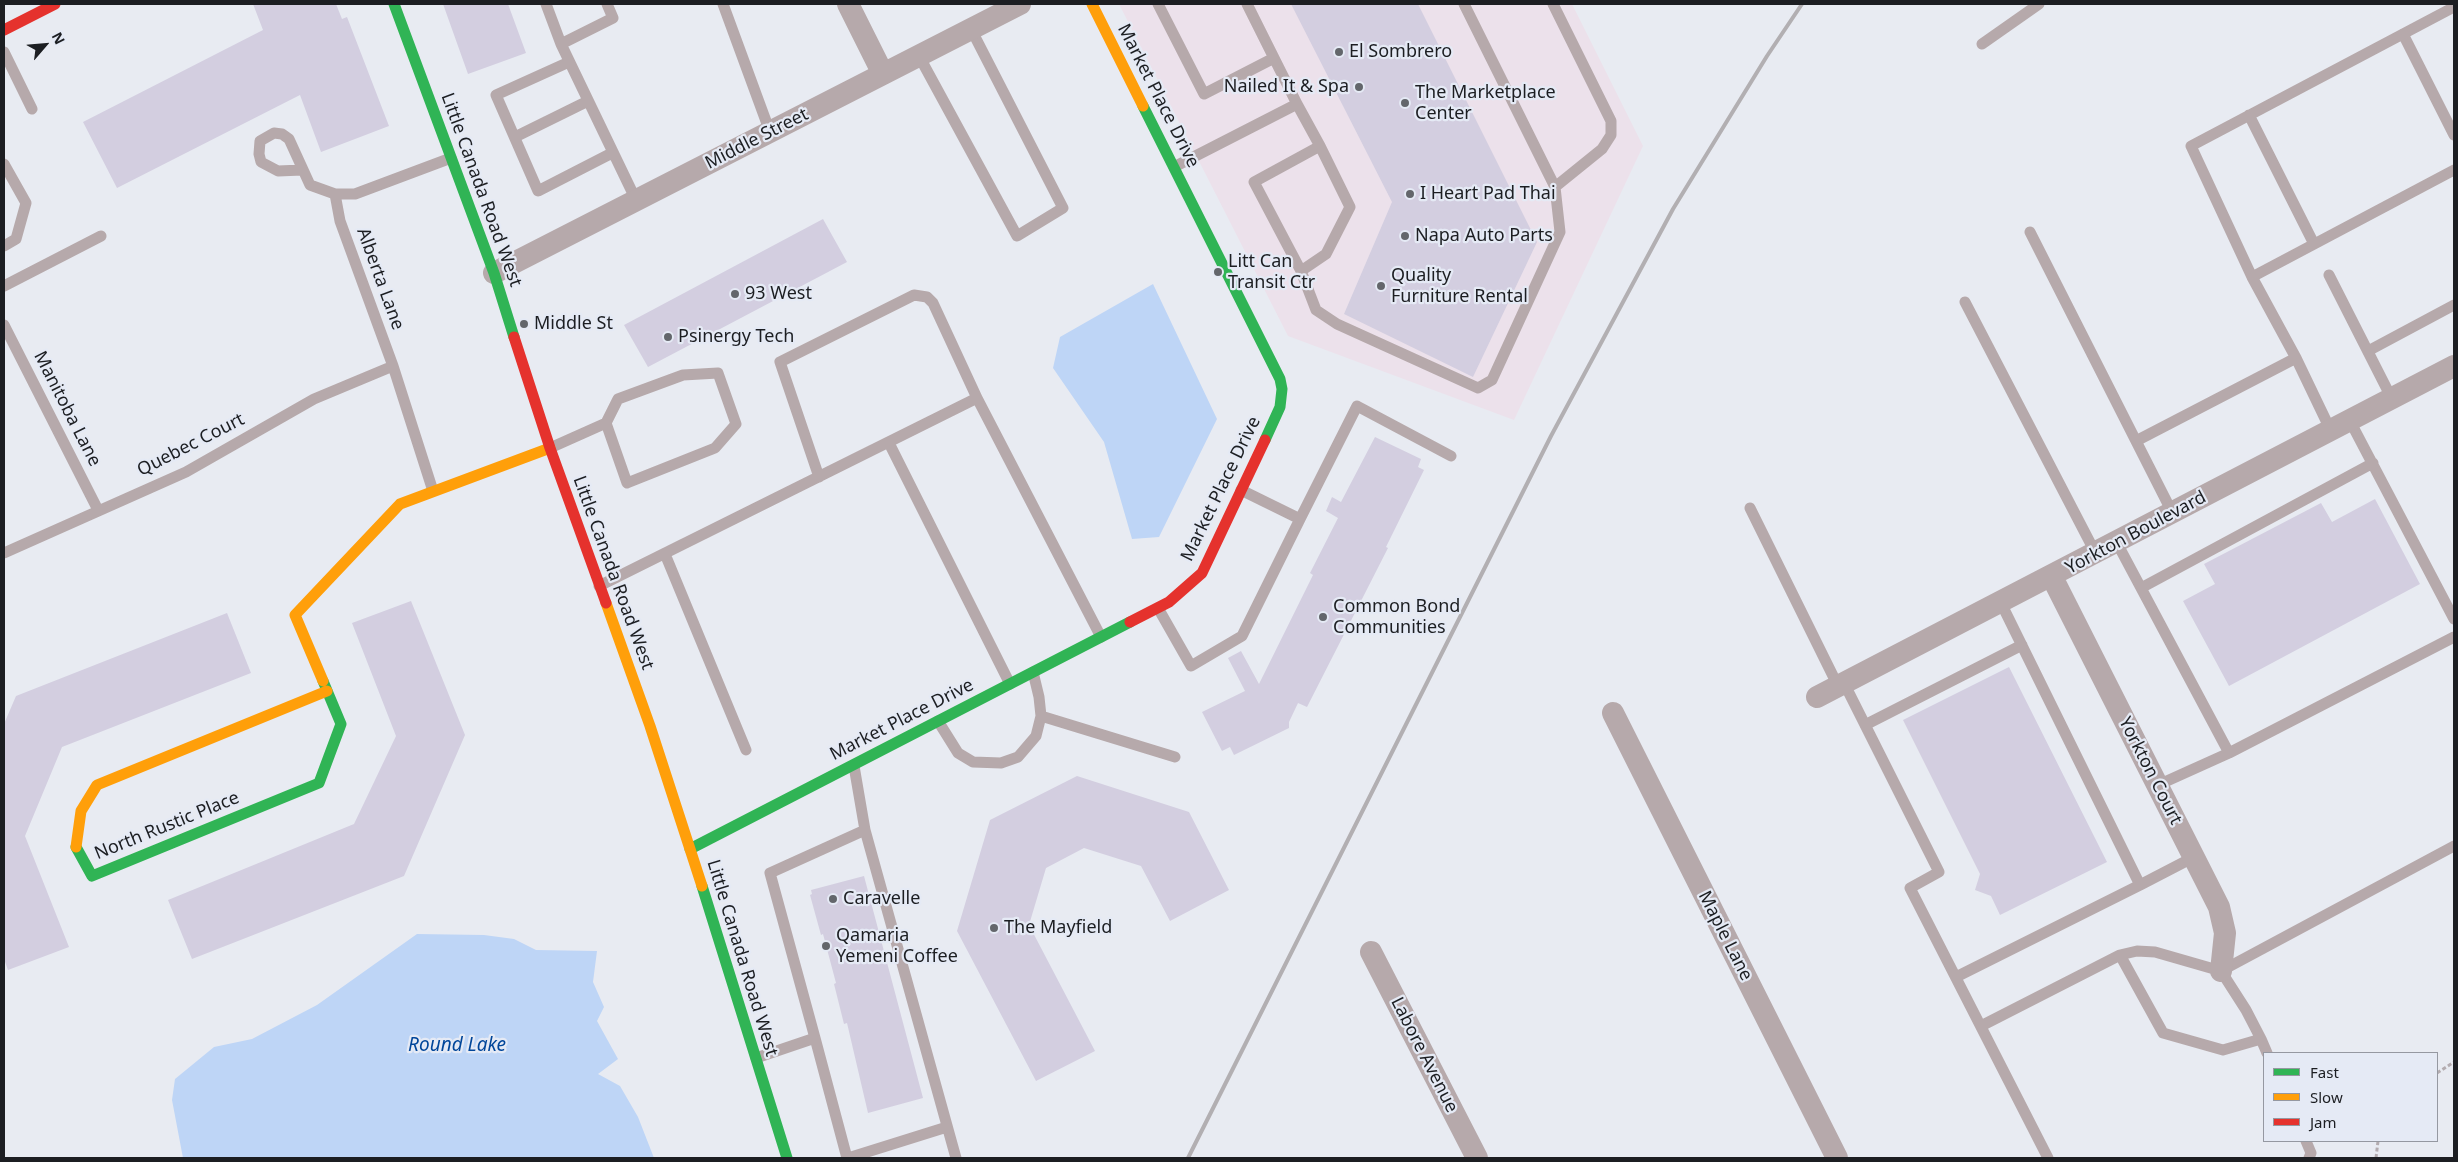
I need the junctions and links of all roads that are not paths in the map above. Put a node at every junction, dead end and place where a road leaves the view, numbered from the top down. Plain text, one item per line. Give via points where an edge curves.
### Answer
1 (55, 4) edge
2 (394, 4) edge
3 (546, 4) edge
4 (607, 4) edge
5 (723, 4) edge
6 (848, 4) edge
7 (1020, 4) edge
8 (1092, 4) edge
9 (1158, 4) edge
10 (1247, 4) edge
11 (1464, 4) edge
12 (1553, 4) edge
13 (2039, 4) edge
14 (2454, 7) edge
15 (971, 29) junction
16 (4, 30) edge
17 (2403, 34) junction
18 (561, 44) junction
19 (1982, 44) dead end
20 (4, 52) edge
21 (919, 56) junction
22 (1274, 58) junction
23 (570, 62) junction
24 (883, 74) junction
25 (588, 101) junction
26 (1297, 104) junction
27 (32, 108) dead end
28 (2248, 115) junction
29 (770, 132) junction
30 (2454, 135) edge
31 (515, 137) junction
32 (1320, 146) junction
33 (612, 153) junction
34 (451, 158) junction
35 (4, 164) edge
36 (1174, 167) junction
37 (302, 170) dead end
38 (2454, 170) edge
39 (1555, 187) junction
40 (335, 194) junction
41 (636, 200) junction
42 (2030, 232) dead end
43 (101, 236) dead end
44 (2314, 244) junction
45 (4, 246) edge
46 (1301, 271) junction
47 (494, 273) junction
48 (2328, 275) dead end
49 (2252, 277) junction
50 (4, 286) edge
51 (1965, 302) dead end
52 (2454, 305) edge
53 (4, 324) edge
54 (2368, 351) junction
55 (2296, 358) junction
56 (393, 366) junction
57 (2454, 366) edge
58 (977, 398) junction
59 (2392, 399) junction
60 (606, 422) junction
61 (2341, 426) junction
62 (2136, 441) junction
63 (889, 443) junction
64 (550, 448) junction
65 (1452, 456) dead end
66 (2373, 464) junction
67 (820, 478) junction
68 (1241, 490) junction
69 (433, 491) junction
70 (1750, 508) dead end
71 (98, 510) junction
72 (2173, 514) junction
73 (1300, 519) junction
74 (2117, 543) junction
75 (4, 552) edge
76 (665, 554) junction
77 (2096, 554) junction
78 (2052, 577) junction
79 (599, 586) junction
80 (2141, 588) junction
81 (2001, 603) junction
82 (1158, 608) junction
83 (2454, 619) edge
84 (1102, 637) junction
85 (2454, 638) edge
86 (2022, 645) junction
87 (1033, 672) junction
88 (1010, 684) junction
89 (1841, 684) junction
90 (327, 691) junction
91 (1817, 697) dead end
92 (1613, 713) dead end
93 (1041, 716) junction
94 (938, 721) junction
95 (1865, 725) junction
96 (746, 750) dead end
97 (2228, 753) junction
98 (1175, 757) dead end
99 (854, 765) junction
100 (2158, 785) junction
101 (865, 830) junction
102 (2454, 846) edge
103 (690, 849) junction
104 (2194, 857) junction
105 (2140, 885) junction
106 (1371, 952) dead end
107 (2120, 955) junction
108 (2221, 971) junction
109 (1956, 977) junction
110 (1981, 1026) junction
111 (815, 1038) junction
112 (2261, 1039) junction
113 (2267, 1052) edge
114 (756, 1058) junction
115 (947, 1127) junction
116 (2306, 1142) edge
117 (787, 1158) edge
118 (848, 1158) edge
119 (956, 1158) edge
120 (1477, 1158) edge
121 (1837, 1158) edge
122 (2048, 1158) edge
123 (2309, 1158) edge

1 - 16 street
2 - 34 street, Little Canada Road West
3 - 18 lane
4 - 18 lane via 613,18
5 - 29 lane
6 - 24 street
7 - 15 street, Middle Street
8 - 36 street, Market Place Drive
9 - 22 lane via 1204,94
10 - 22 lane
11 - 39 lane
12 - 39 lane via 1611,121 1611,135 1602,149
13 - 19 lane
14 - 17 lane
15 - 21 street, Middle Street
15 - 21 lane via 1063,208 1017,236
17 - 28 lane
17 - 30 lane
18 - 23 lane
20 - 27 lane
21 - 24 street, Middle Street
22 - 26 lane
23 - 25 lane
23 - 31 lane via 496,95
24 - 29 street, Middle Street
25 - 31 lane
25 - 33 lane
26 - 32 lane
26 - 36 lane
28 - 44 lane
28 - 49 lane via 2191,146
29 - 41 street, Middle Street
31 - 33 lane via 538,191
32 - 46 lane via 1350,207 1326,254
32 - 46 lane via 1254,182
33 - 41 lane
34 - 40 lane via 355,194
34 - 47 street, Little Canada Road West
35 - 45 lane via 26,204 16,239
36 - 68 street, Market Place Drive via 1280,380 1280,407
37 - 40 lane via 310,185
38 - 44 lane
39 - 46 lane via 1560,232 1492,380 1478,388 1337,324 1316,310
40 - 56 lane, Alberta Lane via 340,221
41 - 47 street, Middle Street
42 - 62 lane
43 - 50 lane
44 - 49 lane
47 - 64 street, Little Canada Road West
48 - 54 lane
49 - 55 lane
51 - 77 lane
52 - 54 lane
53 - 71 lane, Manitoba Lane
54 - 59 lane
55 - 61 lane
55 - 62 lane
56 - 69 lane, Alberta Lane
56 - 71 lane, Quebec Court via 314,398 186,472
57 - 59 street, Yorkton Boulevard
58 - 63 lane
58 - 67 lane via 927,296 914,295 780,362
58 - 84 lane
59 - 61 street, Yorkton Boulevard
60 - 60 lane via 627,483 715,448 736,424 718,373 683,375 618,399
60 - 64 lane
61 - 66 lane
61 - 72 street, Yorkton Boulevard
62 - 72 lane
63 - 67 lane
63 - 88 lane
64 - 69 street, North Rustic Place
64 - 79 street, Little Canada Road West
65 - 73 lane via 1357,406
66 - 80 lane
66 - 83 lane
67 - 76 lane
68 - 73 lane
68 - 82 street, Market Place Drive via 1202,573
69 - 90 street, North Rustic Place via 400,504 295,615
70 - 89 lane
71 - 75 lane, Quebec Court
72 - 74 street, Yorkton Boulevard
73 - 82 lane via 1242,636 1192,666
74 - 77 street, Yorkton Boulevard
74 - 80 lane
76 - 79 lane
76 - 96 lane
77 - 78 street, Yorkton Boulevard
78 - 81 street, Yorkton Boulevard
78 - 100 street, Yorkton Court
79 - 103 street, Little Canada Road West
80 - 97 lane
81 - 86 lane
81 - 89 street, Yorkton Boulevard
82 - 84 street, Market Place Drive
84 - 87 street, Market Place Drive
85 - 97 lane
86 - 95 lane
86 - 105 lane
87 - 88 street, Market Place Drive
87 - 93 lane
88 - 94 street, Market Place Drive
89 - 91 street, Yorkton Boulevard
89 - 95 lane
90 - 90 street, North Rustic Place via 341,724 319,783 92,876 76,846 81,811 97,785
92 - 121 street, Maple Lane
93 - 94 lane via 1036,736 1028,748 1018,757 994,763 973,762 958,753
93 - 98 lane
94 - 99 street, Market Place Drive
95 - 109 lane via 1939,872 1910,888
97 - 100 lane
99 - 101 lane
99 - 103 street, Market Place Drive
100 - 104 street, Yorkton Court
101 - 111 lane via 770,873
101 - 115 lane
102 - 108 lane
103 - 114 street, Little Canada Road West
104 - 105 lane
104 - 108 street, Yorkton Court via 2219,907 2225,933
105 - 109 lane
106 - 120 street, Labore Avenue
107 - 108 lane via 2137,951 2156,952
107 - 110 lane
107 - 112 lane via 2162,1032 2223,1050
108 - 112 lane
109 - 110 lane
110 - 122 lane
111 - 114 lane
111 - 118 lane
112 - 113 lane
114 - 117 street, Little Canada Road West
115 - 118 lane
115 - 119 lane
116 - 123 lane via 2311,1153

